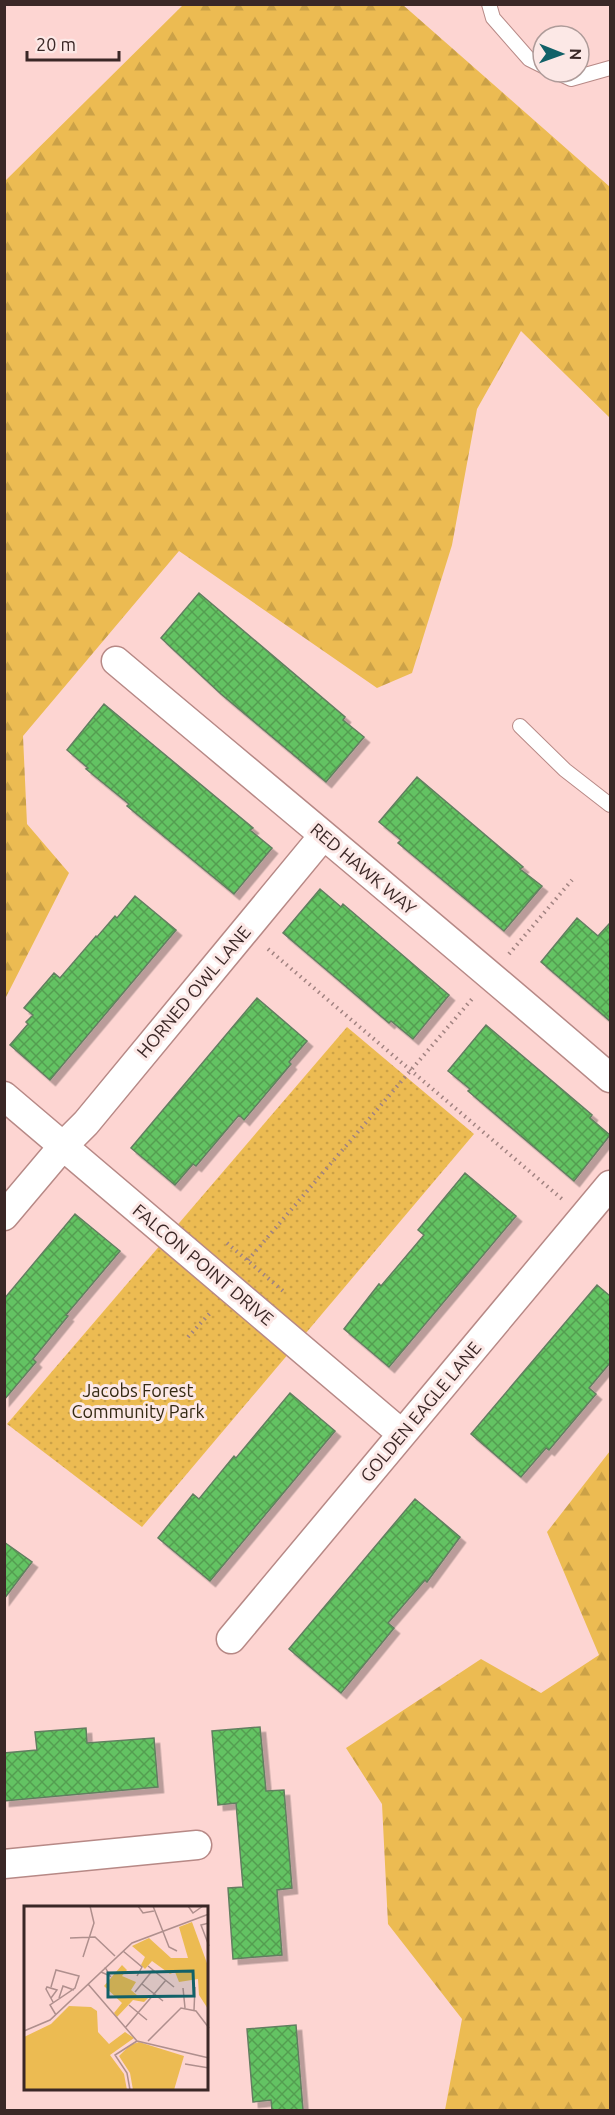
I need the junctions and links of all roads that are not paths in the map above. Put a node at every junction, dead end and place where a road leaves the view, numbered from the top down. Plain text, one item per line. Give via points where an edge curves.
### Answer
1 (489, 4) edge
2 (531, 60) edge
3 (610, 68) edge
4 (591, 73) edge
5 (116, 661) dead end
6 (520, 726) dead end
7 (610, 805) edge
8 (323, 836) junction
9 (610, 1078) edge
10 (4, 1096) edge
11 (63, 1146) junction
12 (610, 1185) edge
13 (4, 1216) edge
14 (402, 1434) junction
15 (231, 1639) dead end
16 (197, 1845) dead end
17 (4, 1864) edge

1 - 2 lane via 493,18
3 - 4 lane
5 - 8 street, RED HAWK WAY
6 - 7 lane via 565,770
8 - 9 street, RED HAWK WAY
8 - 11 street, HORNED OWL LANE
10 - 11 street, FALCON POINT DRIVE
11 - 13 street, HORNED OWL LANE
11 - 14 street, FALCON POINT DRIVE
12 - 14 street, GOLDEN EAGLE LANE
14 - 15 street, GOLDEN EAGLE LANE
16 - 17 street

